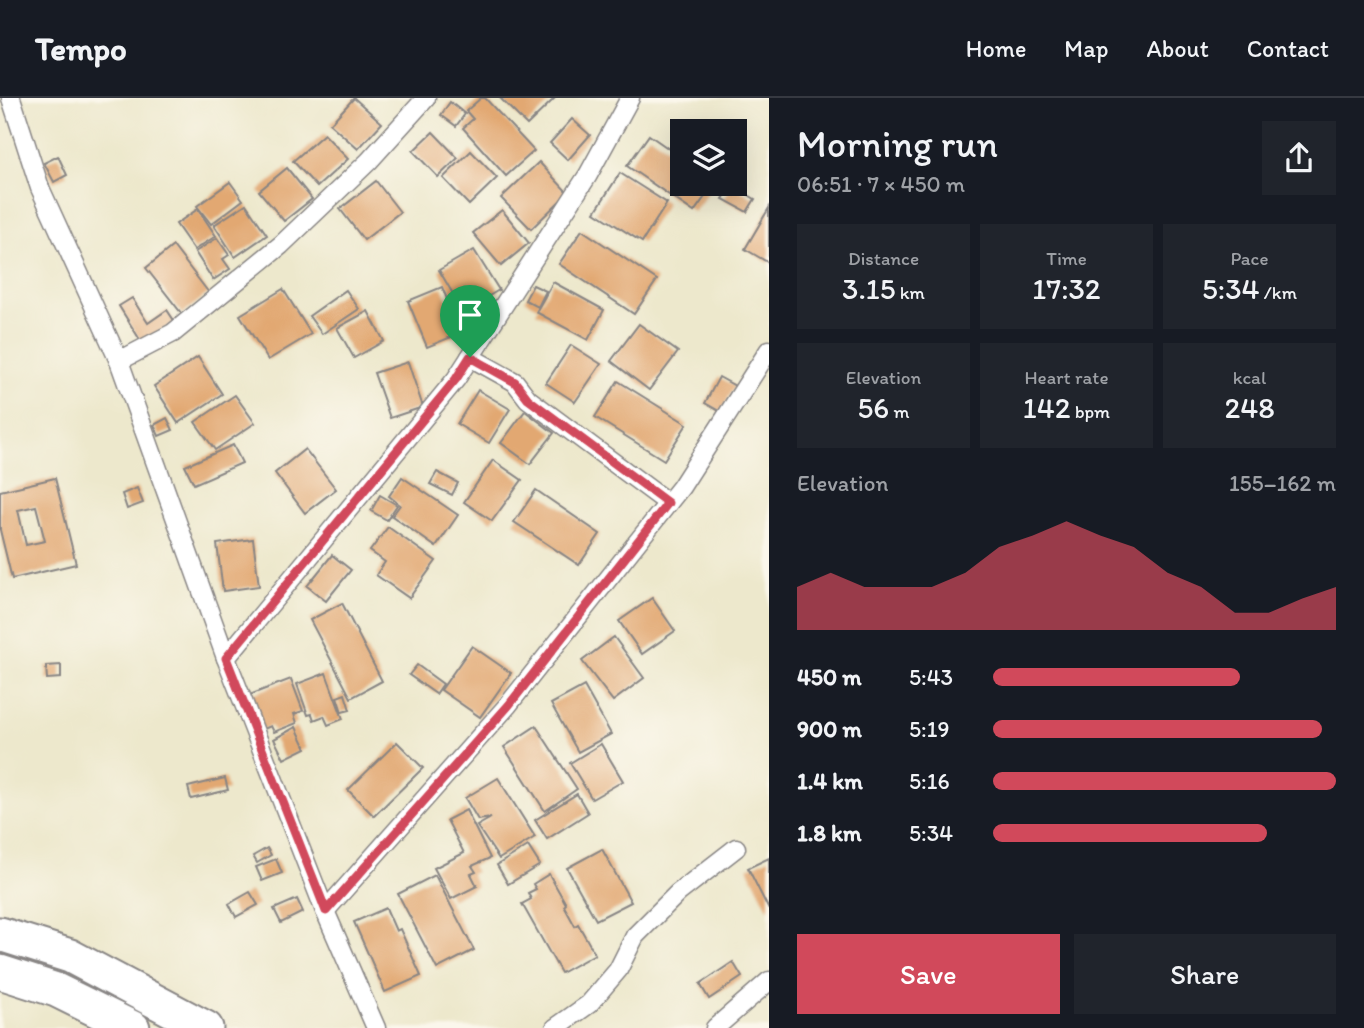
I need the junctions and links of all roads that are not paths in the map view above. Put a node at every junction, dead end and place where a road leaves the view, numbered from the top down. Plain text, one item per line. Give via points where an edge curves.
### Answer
1 (11, 98) edge
2 (426, 98) edge
3 (631, 98) edge
4 (769, 350) edge
5 (470, 357) junction
6 (119, 361) junction
7 (668, 503) junction
8 (226, 658) junction
9 (736, 848) dead end
10 (326, 911) junction
11 (0, 934) edge
12 (0, 972) edge
13 (769, 981) edge
14 (133, 1028) edge
15 (206, 1028) edge
16 (376, 1028) edge
17 (555, 1028) edge
18 (715, 1028) edge

1 - 6 street via 40,188
2 - 6 street via 369,161 281,245 173,333
3 - 5 street via 588,175
4 - 7 street
5 - 7 street via 515,382 528,399
5 - 8 street
6 - 8 street
7 - 10 street via 509,705
8 - 10 street
9 - 17 street via 678,893 635,936 618,970 589,1004
10 - 16 street
11 - 15 highway via 71,956
12 - 14 highway via 56,990
13 - 18 street

